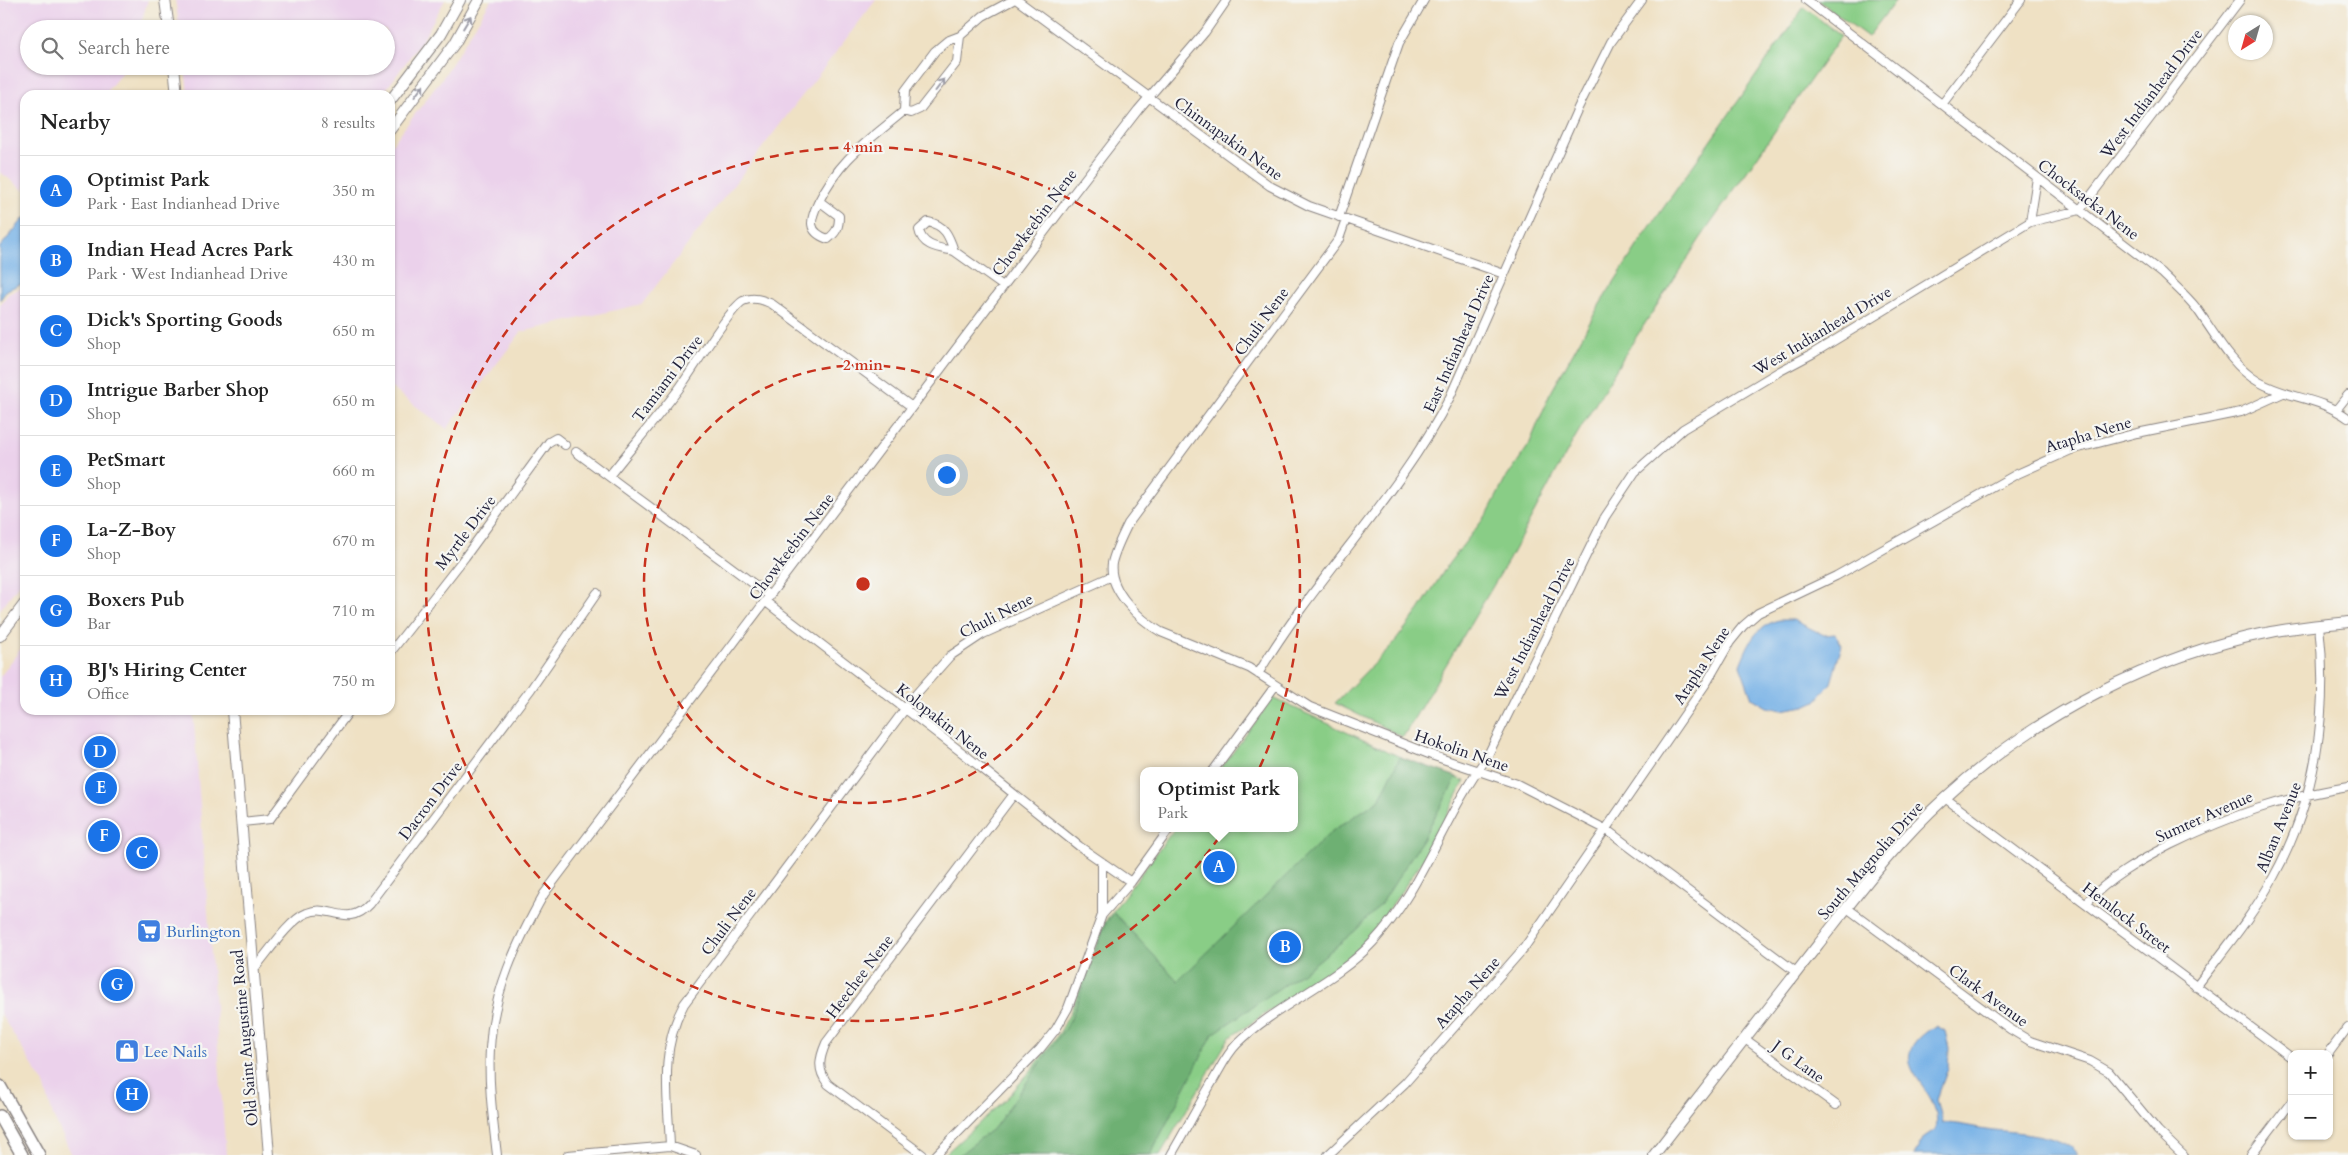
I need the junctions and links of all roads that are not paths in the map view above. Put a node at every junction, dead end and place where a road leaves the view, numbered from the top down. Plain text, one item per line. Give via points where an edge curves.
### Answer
1 (165, 0) edge
2 (460, 0) edge
3 (479, 0) edge
4 (1013, 0) edge
5 (1017, 0) edge
6 (1227, 0) edge
7 (1424, 0) edge
8 (1642, 0) edge
9 (1806, 0) edge
10 (2021, 0) edge
11 (2240, 0) edge
12 (168, 20) edge
13 (960, 36) junction
14 (175, 75) edge
15 (176, 90) edge
16 (395, 94) edge
17 (1149, 98) junction
18 (1943, 103) junction
19 (904, 111) junction
20 (395, 120) edge
21 (2037, 178) junction
22 (819, 202) junction
23 (2080, 210) junction
24 (1342, 218) junction
25 (2030, 222) junction
26 (954, 251) junction
27 (1504, 274) junction
28 (1003, 286) junction
29 (2283, 393) junction
30 (2348, 395) edge
31 (912, 407) junction
32 (2336, 410) junction
33 (2348, 418) edge
34 (565, 445) dead end
35 (576, 452) dead end
36 (609, 476) junction
37 (1112, 576) junction
38 (597, 593) dead end
39 (768, 599) junction
40 (20, 610) edge
41 (2348, 622) edge
42 (2319, 625) junction
43 (0, 636) edge
44 (395, 647) edge
45 (1258, 674) junction
46 (1275, 686) junction
47 (905, 710) junction
48 (232, 715) edge
49 (346, 715) edge
50 (1216, 767) edge
51 (1478, 770) junction
52 (2348, 787) edge
53 (2309, 793) junction
54 (1014, 794) junction
55 (1945, 798) junction
56 (242, 822) junction
57 (1607, 830) junction
58 (1167, 832) edge
59 (1102, 862) junction
60 (1131, 882) junction
61 (2086, 903) junction
62 (1846, 908) junction
63 (1102, 915) junction
64 (254, 969) junction
65 (1796, 972) junction
66 (2196, 987) junction
67 (2348, 1027) edge
68 (1745, 1039) junction
69 (2331, 1050) edge
70 (2288, 1055) edge
71 (0, 1086) edge
72 (1836, 1105) dead end
73 (2288, 1106) edge
74 (0, 1116) edge
75 (670, 1146) junction
76 (22, 1155) edge
77 (39, 1155) edge
78 (269, 1155) edge
79 (497, 1155) edge
80 (568, 1155) edge
81 (696, 1155) edge
82 (923, 1155) edge
83 (936, 1155) edge
84 (1172, 1155) edge
85 (1328, 1155) edge
86 (1654, 1155) edge
87 (2183, 1155) edge
88 (2251, 1155) edge

1 - 12 main road
2 - 16 main road via 441,34
20 -> 3 main road via 455,43
4 - 13 street via 983,16
5 - 17 street, Chinnapakin Nene
6 - 17 street, Chowkeebin Nene via 1205,32
7 - 24 street, Chuli Nene via 1399,43
8 - 27 street, East Indianhead Drive via 1611,42
9 - 18 street, Chocksacka Nene
10 - 18 street
11 - 23 street, West Indianhead Drive
13 - 19 street via 935,50 922,66 905,91
19 -> 13 street via 911,114 920,109 957,62
14 - 15 main road
17 - 24 street, Chinnapakin Nene via 1270,186
17 - 28 street, Chowkeebin Nene
18 - 21 street, Chocksacka Nene
19 - 22 street via 839,167
21 - 23 street, Chocksacka Nene
21 - 25 street
22 - 22 street via 839,216 835,234 828,239 819,236 812,227 811,221
23 - 25 street, West Indianhead Drive
23 - 29 street, Chocksacka Nene via 2180,290 2238,366 2258,382
24 - 27 street, Chinnapakin Nene
24 - 37 street, Chuli Nene via 1339,239 1128,524 1112,564
25 - 51 street, West Indianhead Drive via 1683,430 1651,456 1635,472 1605,518
26 - 26 street via 948,233 937,223 922,225 920,238 926,243
26 - 28 street
27 - 45 street, East Indianhead Drive via 1437,423 1403,474 1281,635
28 - 31 street, Chowkeebin Nene
29 - 32 street, Chocksacka Nene
29 - 57 street, Atapha Nene via 2241,412 2071,450 2015,475 1836,576 1758,613 1730,642 1707,682
30 - 32 street
31 - 36 street, Tamiami Drive via 772,304 749,299 741,302 729,317 677,391
31 - 39 street, Chowkeebin Nene
32 - 33 street, Chocksacka Nene
34 - 44 street, Myrtle Drive via 556,438 549,442
35 - 36 street, Kolopakin Nene
36 - 39 street, Kolopakin Nene
37 - 45 street, Hokolin Nene via 1126,602 1148,625
37 - 47 street, Chuli Nene via 964,645 934,672
38 - 64 street, Dacron Drive via 530,689 364,910 350,916 318,910 298,917
39 - 47 street, Kolopakin Nene
39 - 79 street, Chowkeebin Nene via 544,894 516,946 496,1006 491,1034 490,1084
40 - 43 main road
41 - 42 main road, South Magnolia Drive
42 - 53 street, Alban Avenue via 2323,662 2320,729
42 - 55 main road, South Magnolia Drive via 2238,639 2124,681 2044,723 1977,770
45 - 46 street, Hokolin Nene
46 - 50 street
46 - 51 street, Hokolin Nene via 1310,707
47 - 54 street, Kolopakin Nene
47 - 75 street, Chuli Nene via 699,982 676,1019 668,1051
48 - 56 main road, Old Saint Augustine Road
49 - 56 street via 270,819
51 - 57 street, Hokolin Nene via 1517,784
51 - 84 street, West Indianhead Drive via 1427,864 1374,941 1235,1046
52 - 53 street, Sumter Avenue
53 - 61 street, Sumter Avenue via 2259,806 2152,854 2115,877
53 - 66 street, Alban Avenue via 2273,878 2249,917
54 - 59 street, Kolopakin Nene
54 - 82 street, Heechee Nene via 820,1056 822,1077 838,1094
55 - 61 street, Hemlock Street
55 - 62 main road, South Magnolia Drive via 1900,843
56 - 64 main road, Old Saint Augustine Road
57 - 65 street, Hokolin Nene
57 - 85 street, Atapha Nene via 1524,948 1405,1084
58 - 60 street
59 - 60 street, Kolopakin Nene
59 - 63 street
60 - 63 street
61 - 66 street, Hemlock Street
62 - 65 main road, South Magnolia Drive
62 - 87 street, Clark Avenue via 2010,1029 2030,1041 2090,1061 2109,1072 2158,1131
63 - 83 street via 1068,1008 1056,1029 1034,1056
64 - 78 main road, Old Saint Augustine Road
65 - 68 main road, South Magnolia Drive
66 - 70 street, Hemlock Street
67 - 69 street
68 - 72 street, J G Lane
68 - 86 main road, South Magnolia Drive
71 - 77 main road
73 - 88 street
74 - 76 main road
75 - 80 street
75 - 81 street

